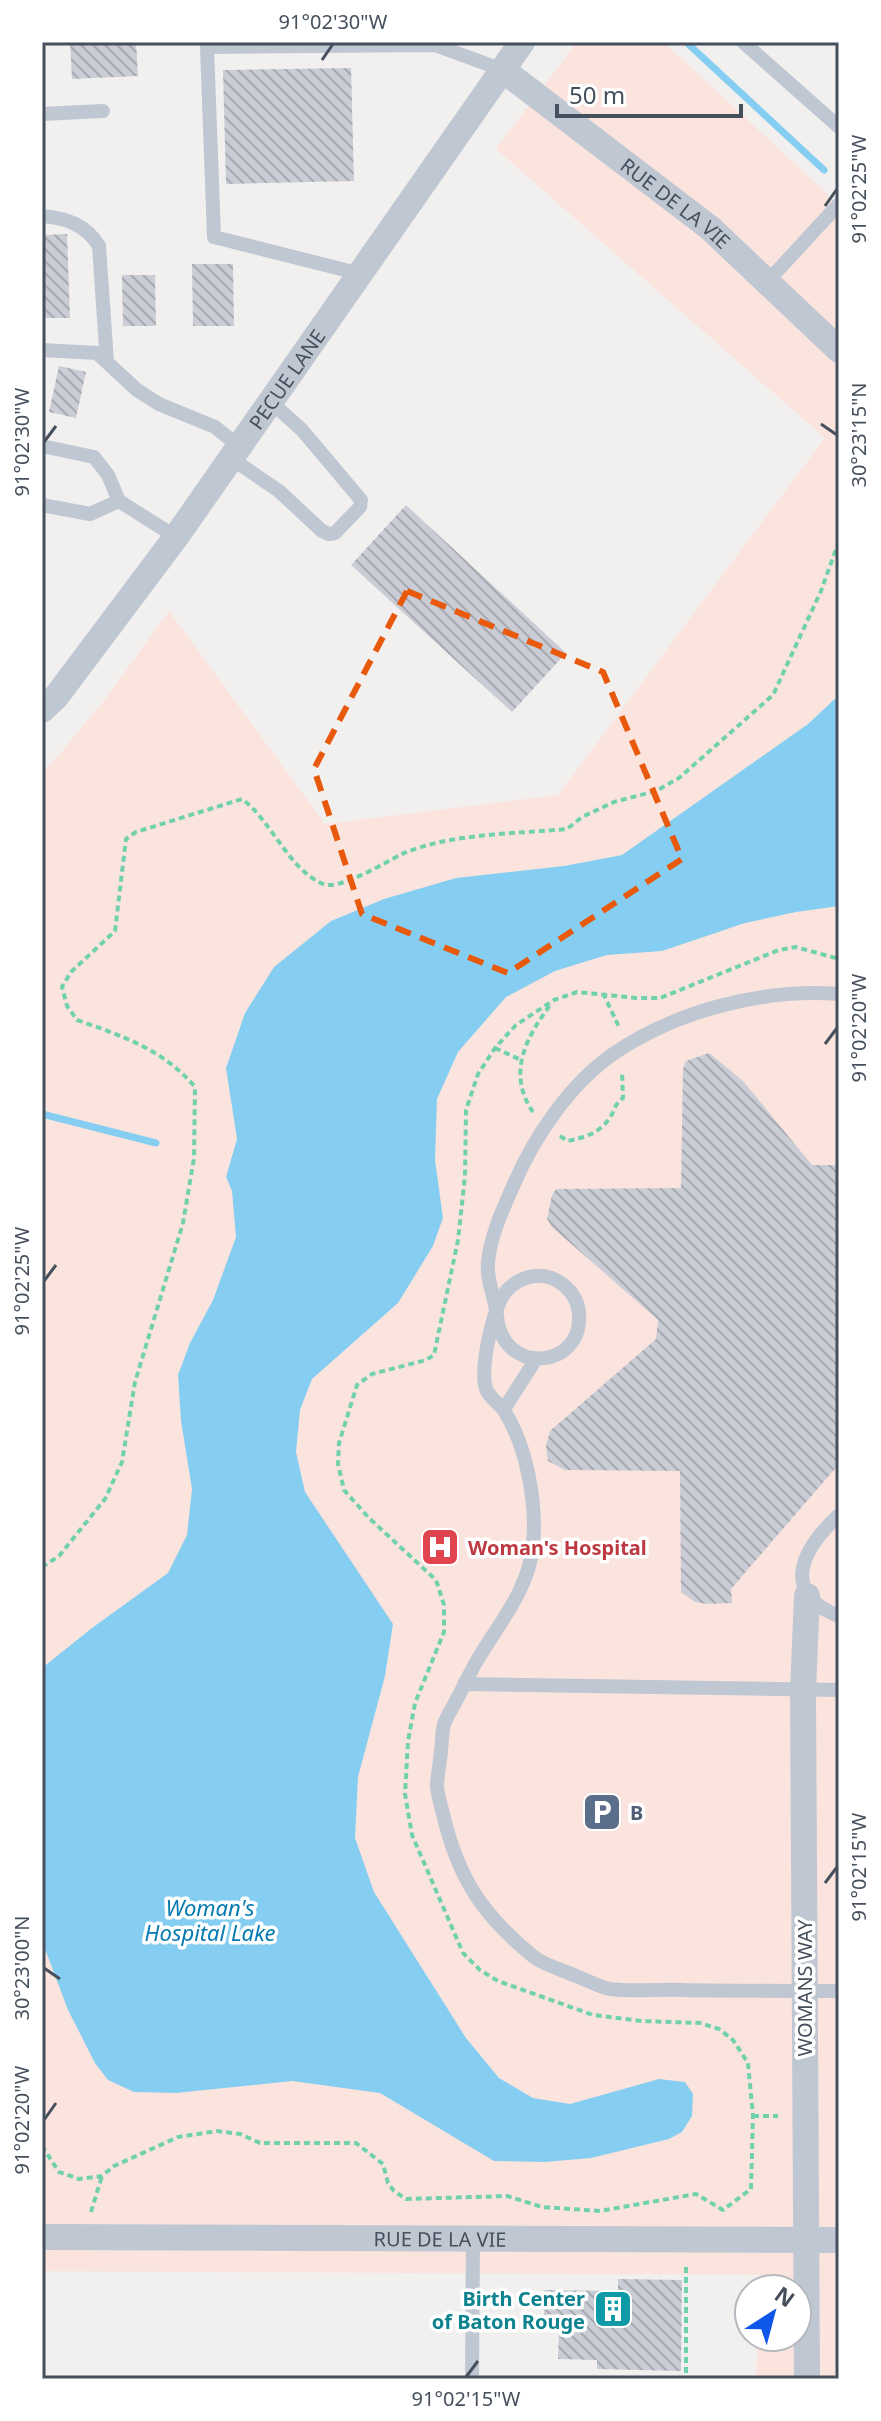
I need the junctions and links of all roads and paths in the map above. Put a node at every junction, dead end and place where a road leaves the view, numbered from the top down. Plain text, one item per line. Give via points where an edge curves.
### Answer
1 (522, 42) edge
2 (743, 42) edge
3 (503, 70) junction
4 (103, 111) dead end
5 (42, 114) edge
6 (839, 127) edge
7 (839, 204) edge
8 (42, 216) edge
9 (361, 274) junction
10 (768, 281) junction
11 (42, 350) edge
12 (839, 350) edge
13 (107, 362) junction
14 (271, 402) junction
15 (42, 446) edge
16 (236, 453) junction
17 (119, 501) junction
18 (42, 505) edge
19 (176, 537) junction
20 (839, 541) edge
21 (42, 710) edge
22 (839, 994) edge
23 (495, 1048) dead end
24 (521, 1060) dead end
25 (497, 1312) junction
26 (536, 1359) junction
27 (504, 1409) junction
28 (839, 1515) edge
29 (42, 1567) edge
30 (807, 1596) junction
31 (839, 1616) edge
32 (464, 1684) junction
33 (839, 1690) edge
34 (803, 1691) junction
35 (803, 1991) junction
36 (839, 1991) edge
37 (753, 2116) dead end
38 (778, 2116) dead end
39 (42, 2146) edge
40 (42, 2237) edge
41 (83, 2237) junction
42 (473, 2239) junction
43 (807, 2240) junction
44 (839, 2240) edge
45 (686, 2267) dead end
46 (472, 2379) edge
47 (686, 2379) edge
48 (807, 2379) edge

1 - 3 street, PECUE LANE
2 - 6 lane
3 - 9 street, PECUE LANE
3 - 9 lane via 435,45 207,47 214,237
3 - 10 street, RUE DE LA VIE via 710,228
4 - 5 lane
7 - 10 lane
8 - 13 lane via 77,223 99,246
9 - 14 street, PECUE LANE
10 - 12 street, RUE DE LA VIE
11 - 13 lane via 97,353
13 - 16 lane via 159,404 215,427
14 - 16 street, PECUE LANE
14 - 16 lane via 312,442 361,500 360,507 335,533 322,531
15 - 17 lane via 94,457
16 - 19 street, PECUE LANE
17 - 18 lane via 90,514
17 - 19 lane
19 - 21 street, PECUE LANE
20 - 29 path via 773,695 679,778 656,791 614,802 567,829 434,843 336,885 323,884 296,863 242,799 126,839 115,931 62,987 77,1020 132,1040 182,1072 195,1087 194,1158 183,1223 135,1382 122,1462 105,1499 59,1556
22 - 25 lane via 760,997 702,1013 633,1043 577,1086 522,1165 497,1223 487,1266
23 - 24 path
25 - 26 lane via 502,1339 523,1357
25 - 26 lane via 509,1287 521,1279 549,1277 572,1293 578,1305 578,1331 562,1352
25 - 27 lane via 484,1376 487,1392
26 - 27 lane
27 - 32 lane via 525,1468 534,1522 532,1551 515,1603
28 - 30 lane via 811,1548 801,1570
30 - 31 lane
30 - 34 street, WOMANS WAY
32 - 34 lane
32 - 35 lane via 444,1723 437,1788 452,1853 479,1903 538,1960 608,1989
33 - 34 lane
34 - 35 street, WOMANS WAY
35 - 36 lane
35 - 43 street, WOMANS WAY
37 - 38 path
39 - 41 path via 59,2172 79,2179 102,2176
40 - 41 street, RUE DE LA VIE
41 - 42 street, RUE DE LA VIE
42 - 43 street, RUE DE LA VIE
42 - 46 lane
43 - 44 street, RUE DE LA VIE
43 - 48 street, WOMANS WAY
45 - 47 path

